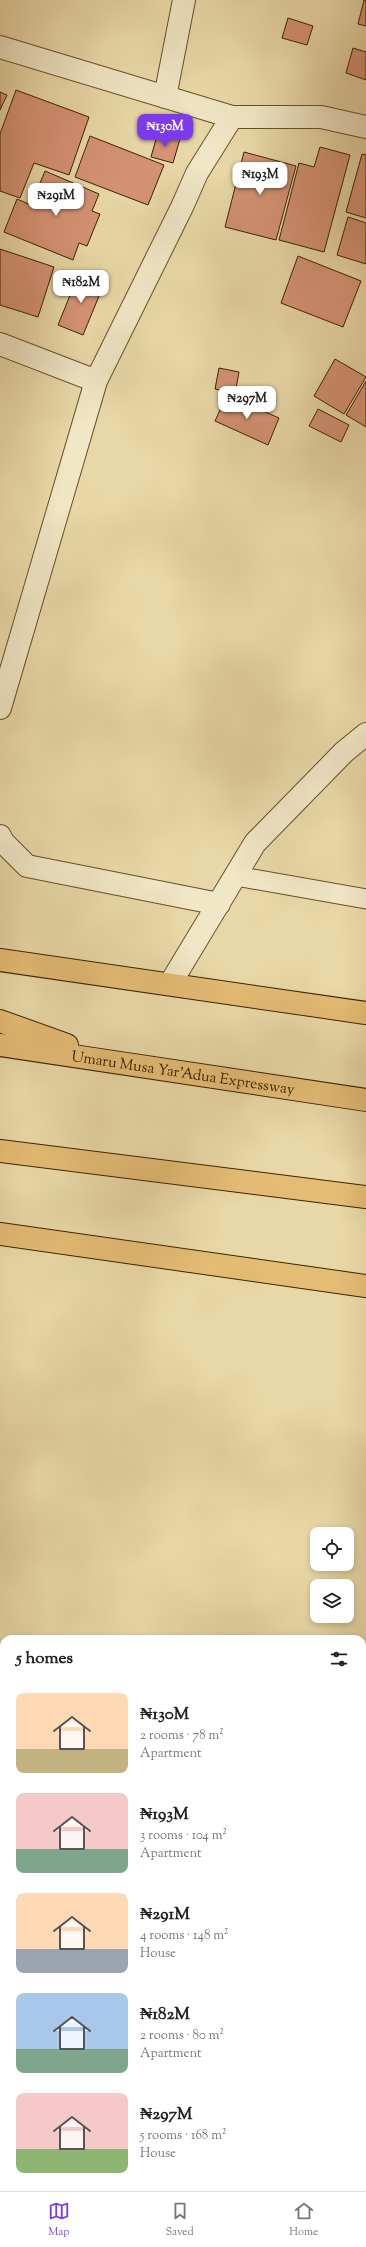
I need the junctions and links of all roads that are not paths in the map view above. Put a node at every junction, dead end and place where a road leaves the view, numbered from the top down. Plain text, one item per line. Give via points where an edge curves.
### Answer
1 (184, 0) edge
2 (0, 46) edge
3 (165, 97) junction
4 (232, 118) junction
5 (366, 126) edge
6 (0, 344) edge
7 (96, 381) junction
8 (0, 708) edge
9 (366, 734) edge
10 (0, 836) edge
11 (236, 876) junction
12 (366, 899) edge
13 (219, 904) junction
14 (0, 960) edge
15 (170, 984) junction
16 (366, 1013) edge
17 (0, 1022) edge
18 (0, 1045) edge
19 (115, 1062) junction
20 (366, 1100) edge
21 (0, 1152) edge
22 (46, 1157) junction
23 (0, 1162) edge
24 (366, 1197) edge
25 (0, 1234) edge
26 (366, 1286) edge

1 - 3 street
2 - 3 street
3 - 4 street
4 - 5 street via 321,117
4 - 7 street via 197,173
6 - 7 street
7 - 8 street
9 - 11 street via 344,752 255,843
10 - 13 street via 27,866
11 - 12 lane
11 - 13 street
13 - 15 street
14 - 15 highway
15 - 16 highway
17 - 19 highway
18 - 19 highway, Umaru Musa Yar'Adua Expressway
19 - 20 highway, Umaru Musa Yar'Adua Expressway
21 - 22 highway
22 - 23 highway
22 - 24 highway
25 - 26 highway

